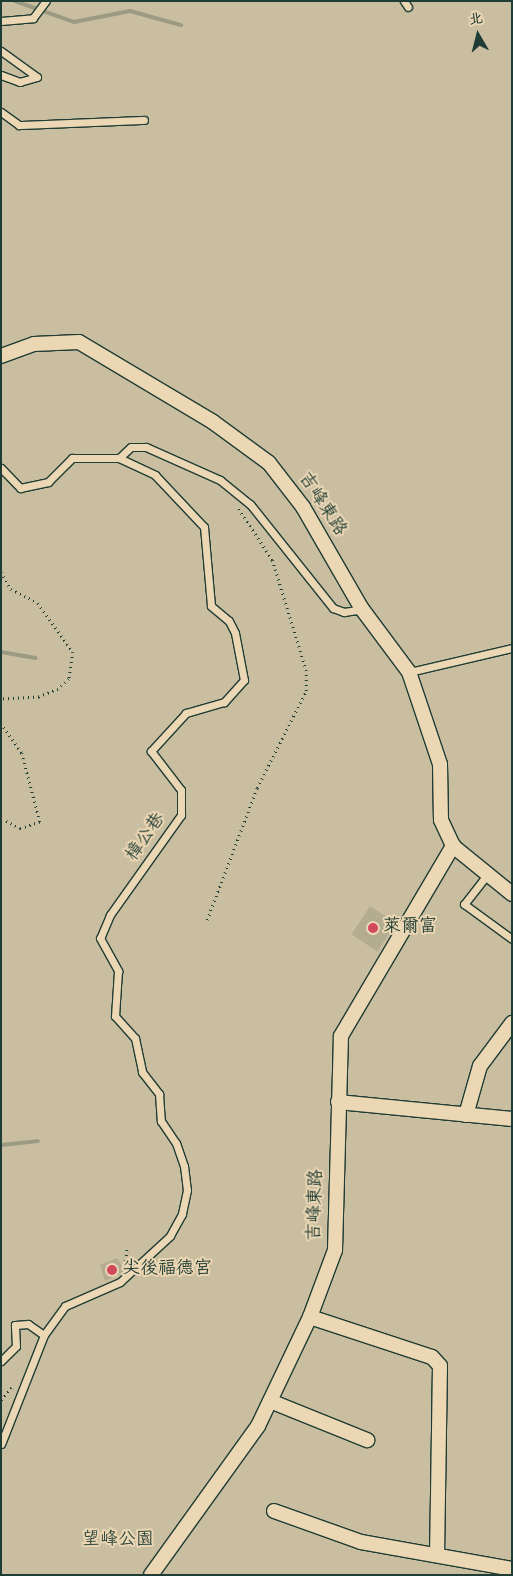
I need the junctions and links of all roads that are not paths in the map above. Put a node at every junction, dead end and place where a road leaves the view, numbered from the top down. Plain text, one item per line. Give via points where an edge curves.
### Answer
1 (46, 2) edge
2 (1, 21) edge
3 (1, 51) edge
4 (1, 75) edge
5 (1, 112) edge
6 (144, 120) dead end
7 (1, 356) edge
8 (119, 458) junction
9 (1, 468) edge
10 (362, 609) junction
11 (512, 648) edge
12 (409, 672) junction
13 (453, 846) junction
14 (487, 875) junction
15 (512, 894) edge
16 (512, 939) edge
17 (512, 1023) edge
18 (338, 1102) junction
19 (466, 1115) junction
20 (512, 1119) edge
21 (310, 1317) junction
22 (44, 1335) junction
23 (1, 1361) edge
24 (270, 1401) junction
25 (367, 1440) dead end
26 (1, 1444) edge
27 (274, 1511) dead end
28 (437, 1555) junction
29 (512, 1569) edge
30 (151, 1575) edge

1 - 2 lane via 34,16
3 - 4 lane via 37,77 20,82
5 - 6 lane via 19,125
7 - 10 street, 吉峰東路 via 34,344 79,342 241,440 268,463 304,507
8 - 9 lane, 樟公巷 via 72,458 48,482 20,488
8 - 10 lane via 131,447 146,447 220,480 250,504 333,608 344,612
8 - 22 lane, 樟公巷 via 155,475 204,527 210,606 229,621 235,633 244,680 224,702 186,713 151,751 181,790 181,814 110,915 100,938 118,971 115,1016 135,1038 142,1072 159,1094 161,1121 176,1143 184,1166 187,1190 182,1214 170,1236 146,1262 120,1282 65,1306
10 - 12 street, 吉峰東路
11 - 12 lane
12 - 13 street, 吉峰東路 via 440,764 441,820
13 - 14 street, 吉峰東路
13 - 18 street, 吉峰東路 via 342,1036
14 - 15 street, 吉峰東路
14 - 16 lane via 464,904
17 - 19 street via 480,1066
18 - 19 street
18 - 21 street, 吉峰東路 via 335,1250
19 - 20 street
21 - 24 street, 吉峰東路
21 - 28 street via 432,1357 440,1366
22 - 23 lane via 28,1324 15,1325 16,1346
22 - 26 lane
24 - 25 street
24 - 30 street, 吉峰東路 via 258,1426
27 - 28 street via 361,1542
28 - 29 street

